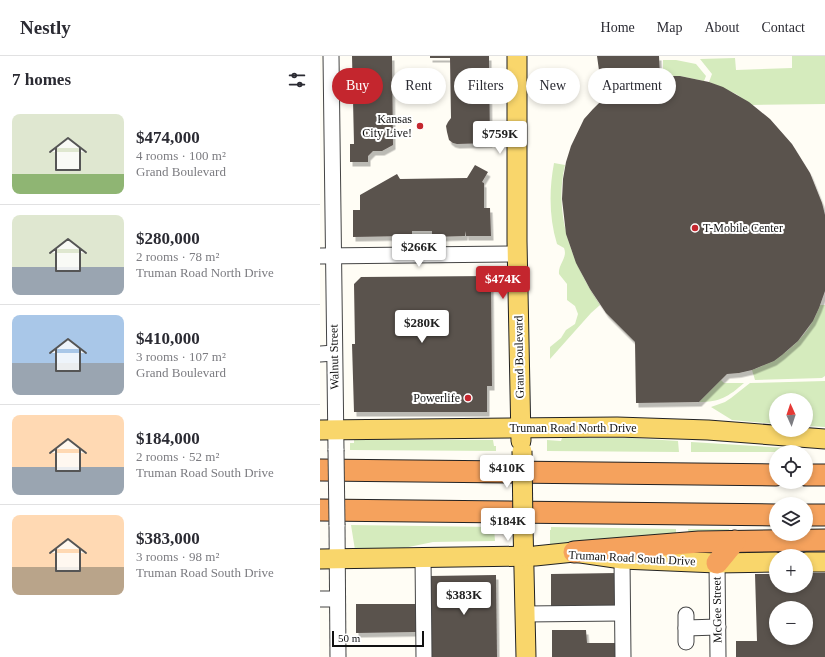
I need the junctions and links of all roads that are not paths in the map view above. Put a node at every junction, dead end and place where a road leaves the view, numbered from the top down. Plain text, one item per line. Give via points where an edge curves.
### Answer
1 (331, 56) edge
2 (517, 56) edge
3 (517, 254) junction
4 (326, 255) edge
5 (327, 353) edge
6 (521, 428) junction
7 (327, 430) edge
8 (825, 439) edge
9 (320, 470) edge
10 (769, 475) edge
11 (813, 475) edge
12 (825, 475) edge
13 (320, 510) edge
14 (769, 515) edge
15 (813, 515) edge
16 (825, 515) edge
17 (825, 540) edge
18 (735, 541) junction
19 (574, 552) junction
20 (524, 556) junction
21 (423, 558) junction
22 (329, 559) edge
23 (622, 559) junction
24 (769, 562) edge
25 (813, 562) edge
26 (825, 562) edge
27 (717, 563) junction
28 (320, 599) edge
29 (337, 599) junction
30 (622, 613) junction
31 (525, 614) junction
32 (718, 627) junction
33 (686, 628) dead end
34 (338, 657) edge
35 (424, 657) edge
36 (526, 657) edge
37 (623, 657) edge
38 (718, 657) edge

1 - 4 street, Walnut Street
2 - 3 main road, Grand Boulevard
3 - 4 street
3 - 6 main road, Grand Boulevard
4 - 5 street, Walnut Street
5 - 7 street, Walnut Street
6 - 7 main road, Truman Road North Drive
6 - 8 main road, Truman Road North Drive via 617,427 708,430
6 - 20 main road, Grand Boulevard, bridge
7 - 22 street, Walnut Street, bridge via 336,450 338,525
9 - 10 highway
11 - 12 highway
13 - 14 highway
15 - 16 highway
17 - 18 highway
18 - 19 highway
18 - 27 highway
19 - 20 main road, Truman Road South Drive
19 - 23 main road, Truman Road South Drive
20 - 21 main road, Truman Road South Drive
20 - 31 main road, Grand Boulevard
21 - 22 main road, Truman Road South Drive
21 - 35 street
22 - 29 street, Walnut Street
23 - 27 main road, Truman Road South Drive
23 - 30 street
24 - 27 main road, Truman Road South Drive
25 - 26 main road
27 - 32 street, McGee Street
28 - 29 street
29 - 34 street, Walnut Street
30 - 31 street
30 - 37 street
31 - 36 main road, Grand Boulevard
32 - 33 street
32 - 38 street, McGee Street

